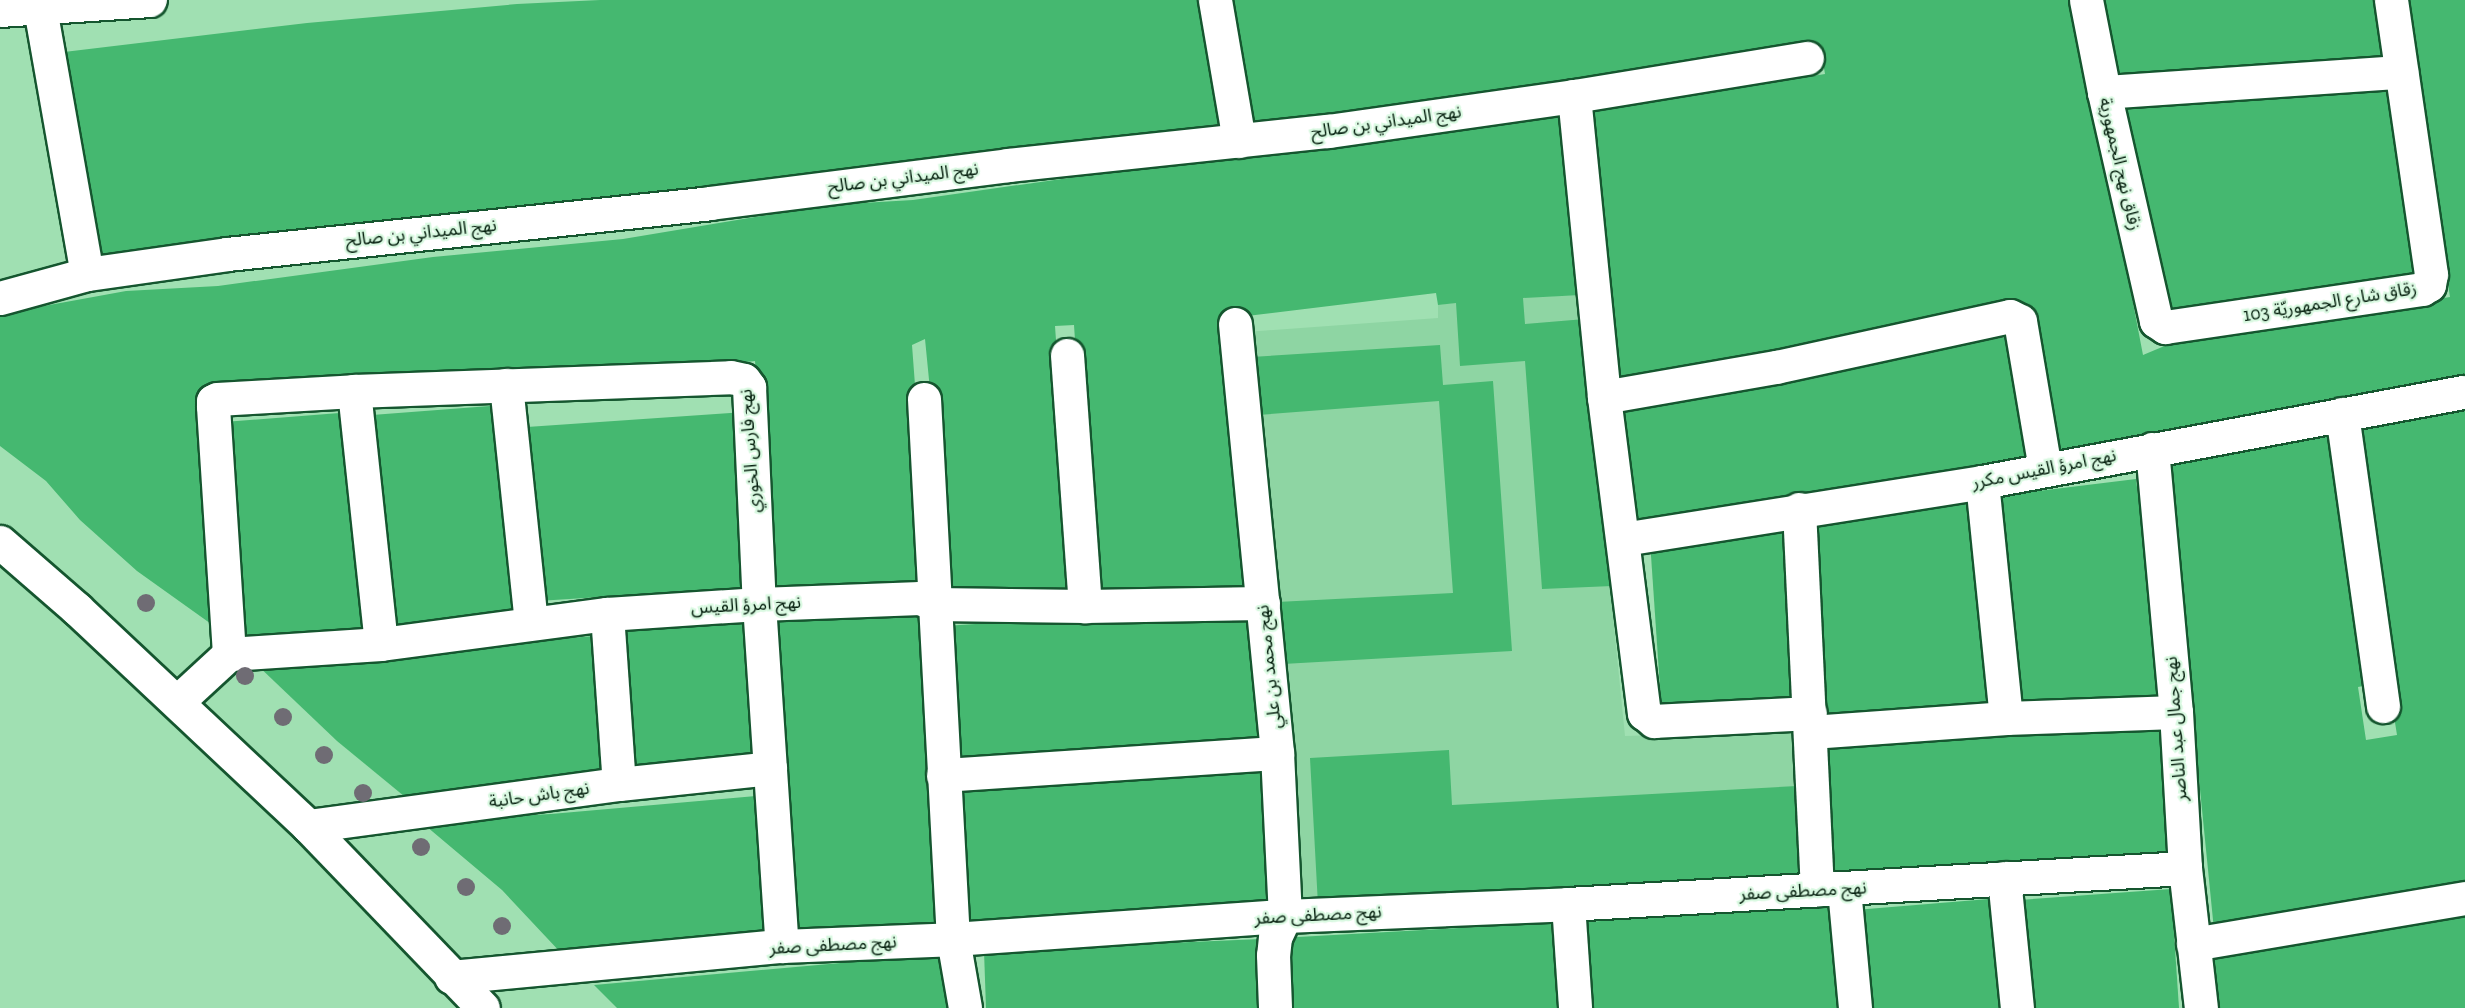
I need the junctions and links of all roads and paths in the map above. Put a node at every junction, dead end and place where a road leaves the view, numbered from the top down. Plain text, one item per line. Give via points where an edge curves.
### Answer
1 (150, 0) edge
2 (1215, 0) edge
3 (2086, 0) edge
4 (2391, 0) edge
5 (1, 6) edge
6 (40, 8) junction
7 (1808, 58) dead end
8 (2401, 72) junction
9 (2104, 92) junction
10 (1574, 96) junction
11 (1239, 141) junction
12 (87, 274) junction
13 (0, 298) edge
14 (1235, 324) dead end
15 (2160, 326) joint
16 (1067, 355) dead end
17 (506, 386) junction
18 (354, 391) junction
19 (2465, 392) edge
20 (1604, 397) junction
21 (924, 399) dead end
22 (2342, 414) junction
23 (2152, 449) junction
24 (2045, 468) junction
25 (1982, 482) junction
26 (1799, 509) junction
27 (1623, 539) junction
28 (0, 542) edge
29 (1263, 603) junction
30 (759, 604) junction
31 (934, 604) junction
32 (1086, 606) junction
33 (607, 614) junction
34 (531, 622) junction
35 (381, 644) junction
36 (229, 654) junction
37 (177, 702) junction
38 (2383, 706) dead end
39 (2176, 712) junction
40 (2006, 718) junction
41 (1810, 722) junction
42 (1277, 753) junction
43 (770, 768) junction
44 (943, 775) junction
45 (619, 784) junction
46 (308, 826) junction
47 (2185, 868) junction
48 (2004, 878) junction
49 (1830, 890) junction
50 (2465, 898) edge
51 (1568, 904) junction
52 (1285, 916) junction
53 (953, 939) junction
54 (2193, 944) junction
55 (782, 946) junction
56 (451, 977) junction
57 (483, 1008) edge
58 (965, 1008) edge
59 (1275, 1008) edge
60 (1575, 1008) edge
61 (1855, 1008) edge
62 (2017, 1008) edge
63 (2201, 1008) edge

1 - 6 street
2 - 11 street
3 - 9 street, زقاق نهج الجمهورية
4 - 8 street, زقاق شارع الجمهوريّة 103
5 - 6 street
6 - 12 street
7 - 10 street, نهج الميداني بن صالح
8 - 9 street
8 - 15 street, زقاق شارع الجمهوريّة 103 via 2431,274 2429,285
9 - 15 street, زقاق نهج الجمهورية
10 - 11 street, نهج الميداني بن صالح
10 - 20 street
11 - 12 street, نهج الميداني بن صالح via 1008,165 709,203 239,252
12 - 13 street, نهج الميداني بن صالح
14 - 29 street, نهج محمد بن علي
16 - 32 street
17 - 18 street, نهج فارس الخوري
17 - 30 street, نهج فارس الخوري via 731,377 744,380 749,387
17 - 34 street
18 - 35 street
18 - 36 street, نهج فارس الخوري via 213,401
19 - 22 street, نهج امرؤ القيس مكرر
20 - 24 street via 1776,367 2010,316 2020,321
20 - 27 street
21 - 31 street
22 - 23 street, نهج امرؤ القيس مكرر
22 - 38 street
23 - 24 street, نهج امرؤ القيس مكرر
23 - 39 street, نهج جمال عبد الناصر
24 - 25 street, نهج امرؤ القيس مكرر
25 - 26 street, نهج امرؤ القيس مكرر
25 - 40 street
26 - 27 street, نهج امرؤ القيس مكرر
26 - 41 street
27 - 41 street via 1647,718
28 - 37 street
29 - 32 street, نهج امرؤ القيس
29 - 42 street, نهج محمد بن علي
30 - 31 street, نهج امرؤ القيس via 920,598
30 - 33 street, نهج امرؤ القيس
30 - 43 street, نهج فارس الخوري
31 - 32 street, نهج امرؤ القيس
31 - 44 street
33 - 34 street, نهج امرؤ القيس
33 - 45 street
34 - 35 street, نهج امرؤ القيس
35 - 36 street, نهج امرؤ القيس
36 - 37 street
37 - 46 street
39 - 40 street
39 - 47 street, نهج جمال عبد الناصر
40 - 41 street
41 - 49 street
42 - 44 street
42 - 52 street, نهج محمد بن علي
43 - 45 street, نهج باش حانبة
43 - 55 street, نهج فارس الخوري
44 - 53 street
45 - 46 street, نهج باش حانبة
46 - 56 street
47 - 48 street, نهج مصطفى صفر
47 - 54 street, نهج جمال عبد الناصر
48 - 49 street, نهج مصطفى صفر
48 - 62 street
49 - 51 street, نهج مصطفى صفر
49 - 61 street
50 - 54 street
51 - 52 street, نهج مصطفى صفر
51 - 60 street
52 - 53 street, نهج مصطفى صفر
52 - 59 street, نهج محمد بن علي via 1275,937 1273,955
53 - 55 street, نهج مصطفى صفر
53 - 58 street
54 - 63 street, نهج جمال عبد الناصر
55 - 56 street, نهج مصطفى صفر
56 - 57 street

